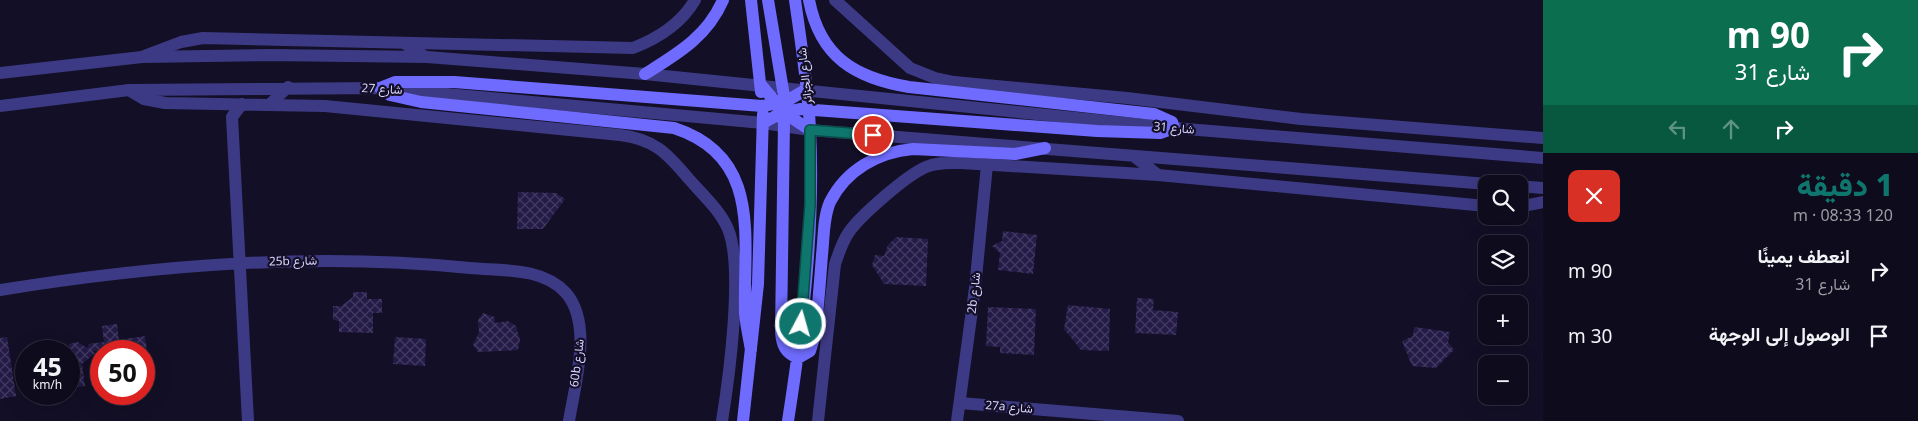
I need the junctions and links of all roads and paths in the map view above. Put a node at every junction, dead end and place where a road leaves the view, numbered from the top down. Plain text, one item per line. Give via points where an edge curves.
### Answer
1 (695, 0) edge
2 (722, 0) edge
3 (751, 0) edge
4 (768, 0) edge
5 (795, 0) edge
6 (809, 0) edge
7 (835, 0) edge
8 (404, 43) junction
9 (142, 57) junction
10 (426, 57) junction
11 (0, 73) edge
12 (644, 74) junction
13 (761, 85) junction
14 (782, 86) junction
15 (288, 87) junction
16 (380, 88) junction
17 (807, 89) junction
18 (129, 90) junction
19 (242, 104) junction
20 (269, 105) junction
21 (0, 106) edge
22 (762, 106) junction
23 (783, 108) junction
24 (809, 109) junction
25 (763, 123) junction
26 (784, 126) junction
27 (1174, 128) junction
28 (810, 130) junction
29 (1543, 138) edge
30 (1045, 148) junction
31 (1135, 157) junction
32 (1543, 158) edge
33 (987, 165) junction
34 (1158, 175) junction
35 (1478, 183) edge
36 (1528, 187) edge
37 (1543, 188) edge
38 (1543, 202) edge
39 (1478, 205) edge
40 (1528, 205) edge
41 (238, 262) junction
42 (0, 290) edge
43 (575, 306) joint
44 (751, 350) junction
45 (798, 358) junction
46 (960, 403) junction
47 (1136, 419) edge
48 (248, 421) edge
49 (569, 421) edge
50 (722, 421) edge
51 (742, 421) edge
52 (788, 421) edge
53 (818, 421) edge
54 (957, 421) edge
55 (1178, 421) edge

1 - 8 street via 678,23 633,48
2 - 12 main road via 701,36
3 - 13 main road
4 - 14 main road
5 - 17 main road, شارع الجزائر
6 - 27 main road via 824,42 835,56 869,78 909,87 1154,114 1172,122
7 - 29 street via 910,68 954,82 1292,118
8 - 9 street via 203,38 181,42
8 - 10 street
9 - 10 street
9 - 11 street
10 - 12 street
12 - 13 street
13 - 14 street, شارع 31
13 - 22 main road
13 - 23 main road
14 - 17 street, شارع 31
14 - 23 main road
15 - 16 street, شارع 27
15 - 18 street, شارع 27
15 - 20 street
16 - 22 main road via 395,82 454,82
16 - 25 street, شارع 27
16 - 44 main road via 390,95 421,102 674,128 706,142 730,167 742,195 746,316
17 - 23 main road
17 - 24 main road, شارع الجزائر
17 - 27 street, شارع 31
18 - 19 street via 155,102
18 - 21 street, شارع 27
19 - 20 street
19 - 41 street via 232,117
20 - 50 street via 325,106 627,136 644,139 663,150 720,216 733,247 735,288
22 - 23 main road
22 - 25 main road
23 - 24 main road
23 - 25 main road
23 - 26 main road
23 - 28 main road
24 - 27 main road via 1097,132 1160,133
24 - 28 main road, شارع الجزائر
25 - 26 street, شارع 27
25 - 44 main road via 758,284
26 - 28 street, شارع 27
26 - 45 main road via 781,332 784,348
27 - 32 street, شارع 31
28 - 30 street
28 - 45 main road, شارع الجزائر via 806,273
30 - 31 street
30 - 45 main road via 1015,154 896,150 864,164 849,176 830,203 824,222 816,335 810,351
31 - 34 street
31 - 35 street
33 - 34 street
33 - 46 street, 2b شارع
33 - 53 street via 941,163 927,166 849,232 835,264
34 - 39 street
36 - 37 street
38 - 40 street
41 - 42 street, 25b شارع via 76,278
41 - 43 street, 25b شارع via 424,263 532,274 557,284
41 - 48 street
43 - 49 street, 60b شارع via 581,333
44 - 51 main road
45 - 52 main road, شارع الجزائر
46 - 47 street, 27a شارع
46 - 54 street, 2b شارع
47 - 55 street, 27a شارع

